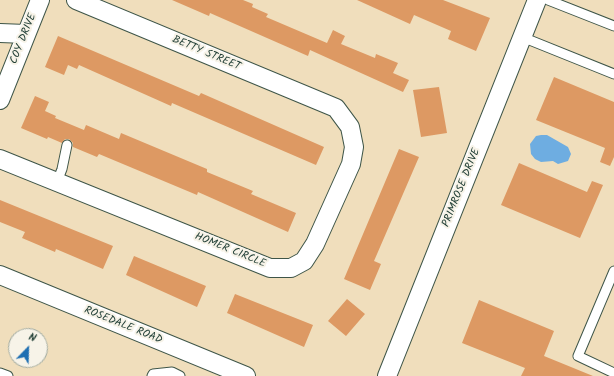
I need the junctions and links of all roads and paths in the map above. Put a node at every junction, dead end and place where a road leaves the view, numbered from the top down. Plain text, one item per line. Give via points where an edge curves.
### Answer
1 (40, 0) edge
2 (76, 0) edge
3 (537, 0) edge
4 (548, 0) edge
5 (614, 26) edge
6 (0, 33) edge
7 (26, 34) junction
8 (522, 37) junction
9 (614, 74) edge
10 (0, 100) edge
11 (336, 108) joint
12 (67, 145) dead end
13 (0, 159) edge
14 (57, 182) junction
15 (614, 272) edge
16 (0, 275) edge
17 (614, 372) edge
18 (0, 373) edge
19 (8, 376) edge
20 (152, 376) edge
21 (180, 376) edge
22 (246, 376) edge
23 (387, 376) edge

1 - 7 street, COY DRIVE
2 - 11 street, BETTY STREET
3 - 8 street, PRIMROSE DRIVE
4 - 5 lane
6 - 7 street
7 - 10 street, COY DRIVE
8 - 9 lane
8 - 23 street, PRIMROSE DRIVE
11 - 14 street, HOMER CIRCLE via 350,127 354,147 351,164 315,244 304,261 290,268 270,268
12 - 14 lane
13 - 14 street, HOMER CIRCLE
15 - 17 lane via 578,356
16 - 22 street, ROSEDALE ROAD
18 - 19 lane
20 - 21 lane via 172,372

